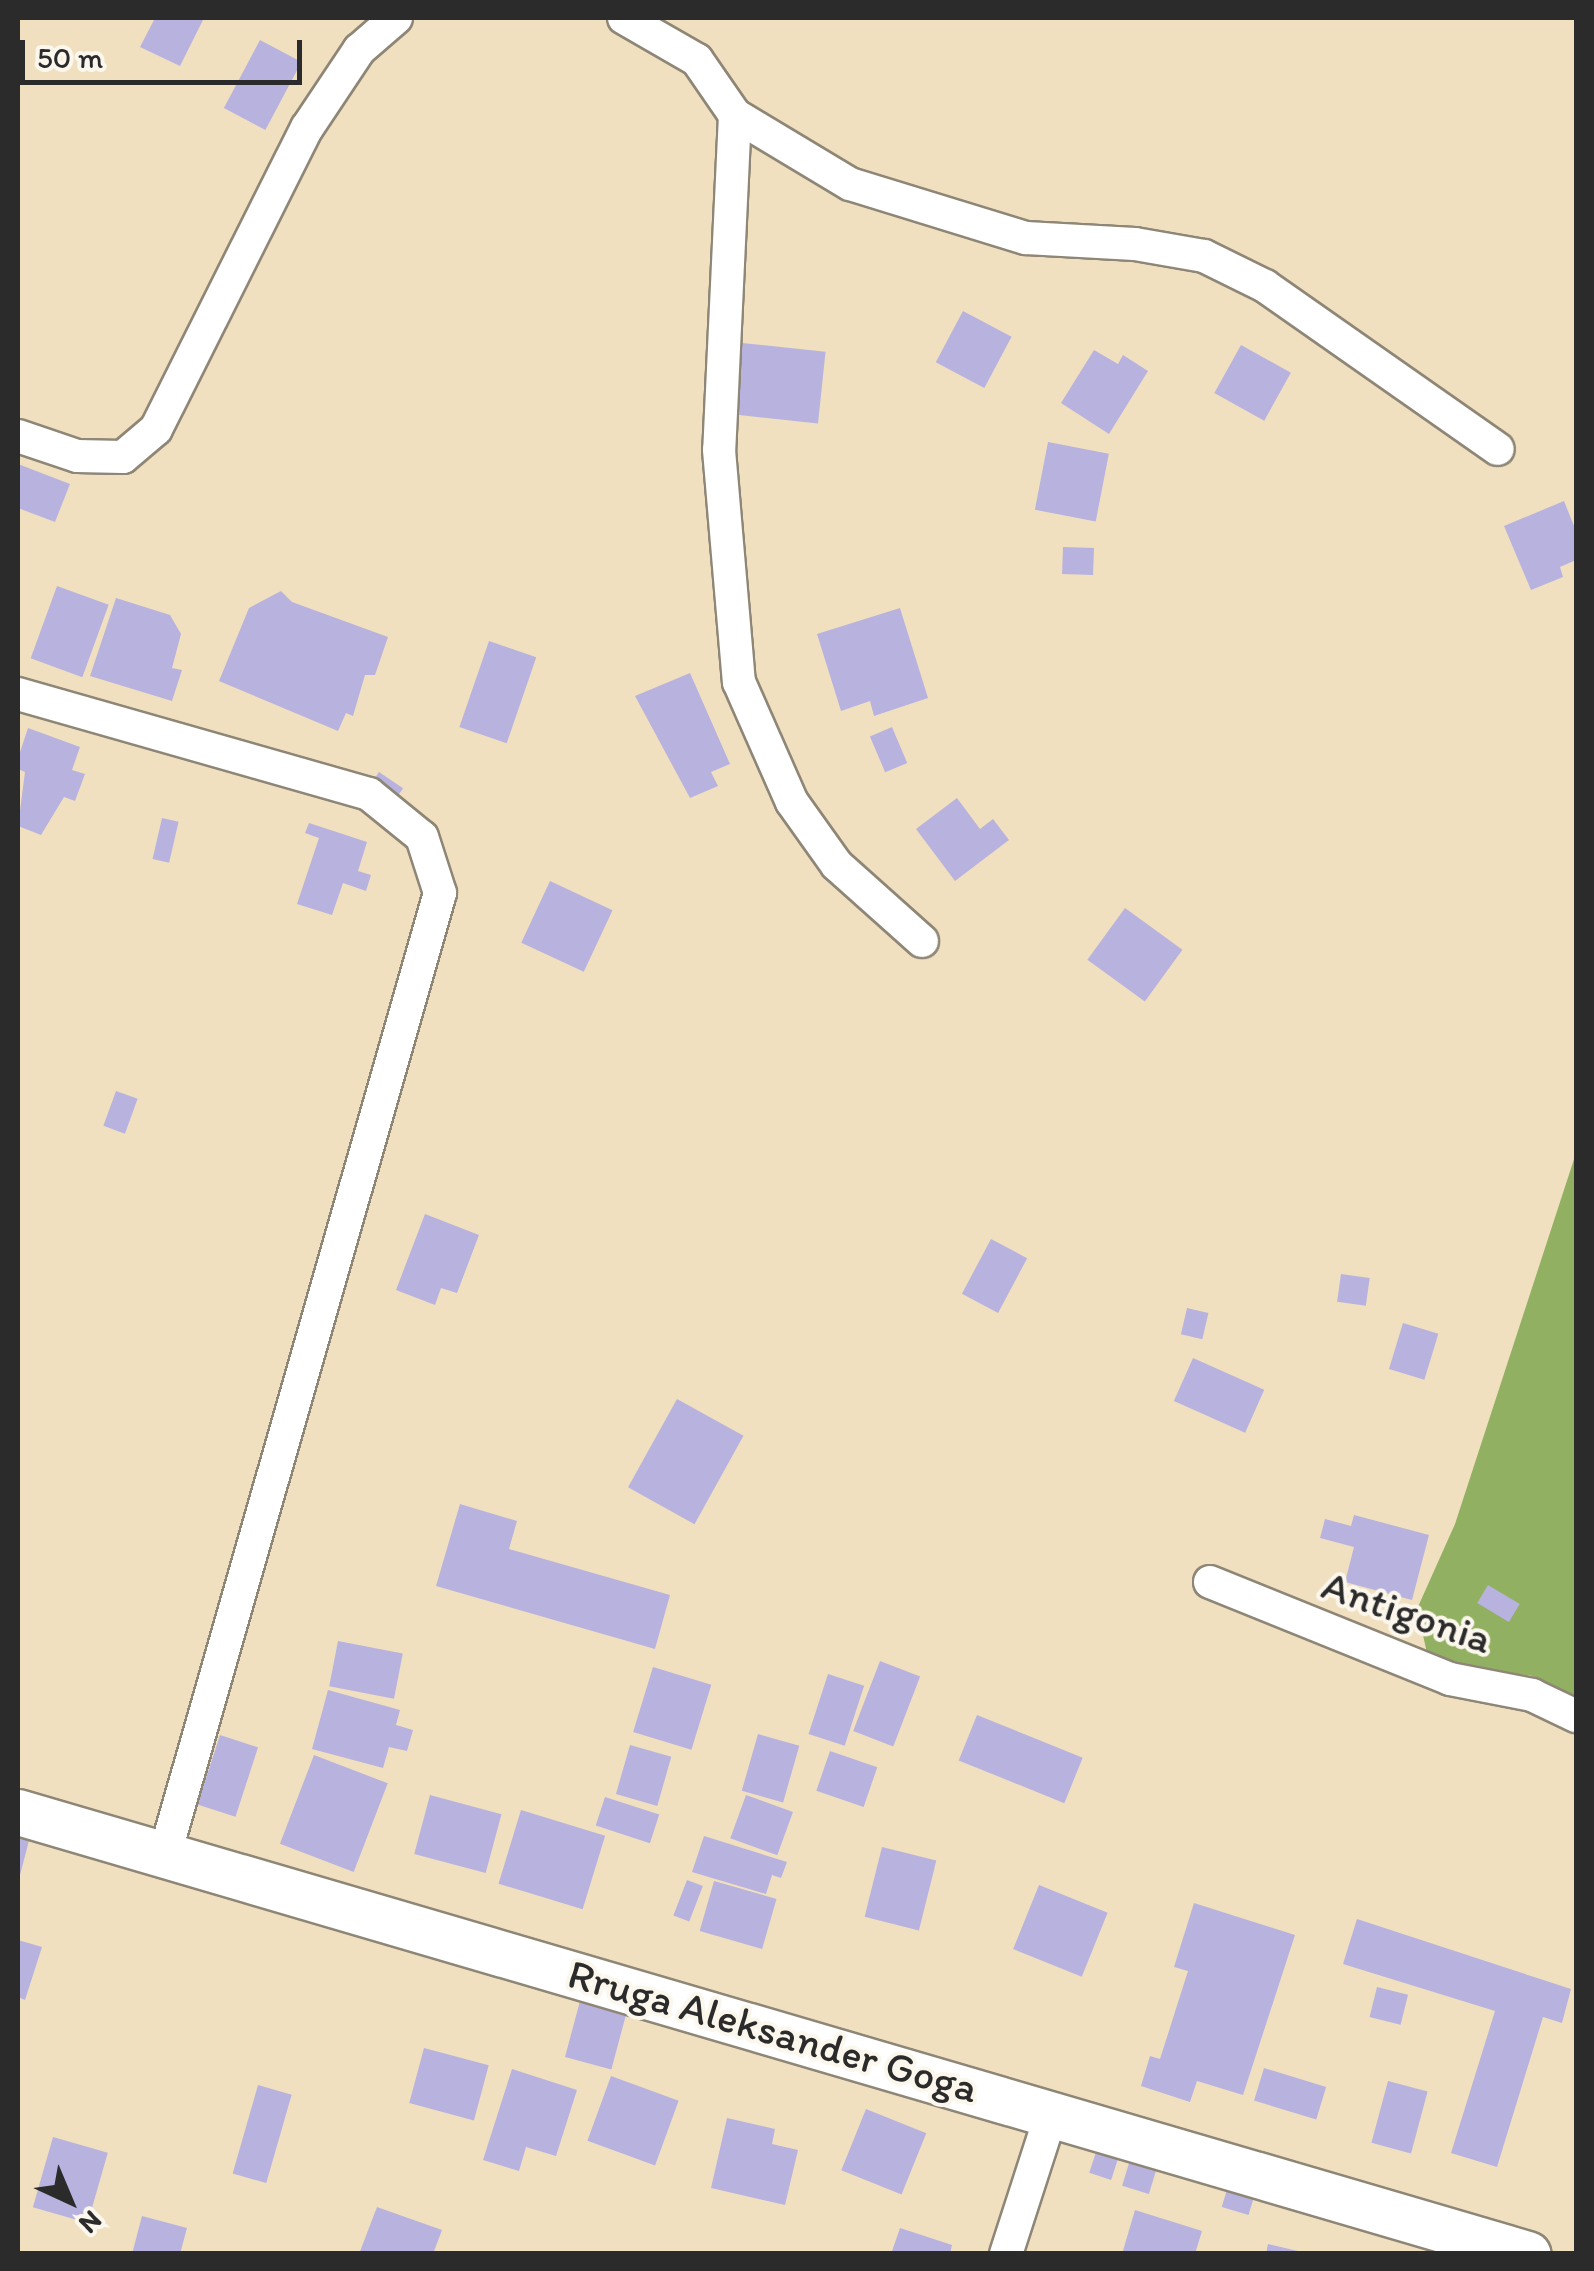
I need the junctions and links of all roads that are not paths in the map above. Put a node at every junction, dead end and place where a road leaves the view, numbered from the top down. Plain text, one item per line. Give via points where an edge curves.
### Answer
1 (396, 18) edge
2 (624, 18) edge
3 (735, 115) junction
4 (18, 436) edge
5 (1498, 448) dead end
6 (18, 694) edge
7 (922, 941) dead end
8 (1210, 1582) dead end
9 (1576, 1716) edge
10 (18, 1812) edge
11 (165, 1854) junction
12 (1052, 2112) junction
13 (1006, 2254) edge
14 (1528, 2254) edge

1 - 4 street via 359,50 307,128 156,429 123,457 77,456
2 - 3 street via 698,60
3 - 5 street via 850,184 1026,238 1204,256 1265,286
3 - 7 street via 718,450 739,682 792,802 837,865
6 - 11 street via 368,794 422,836 440,893
8 - 9 street, Antigonia via 1450,1679 1532,1695
10 - 11 main road, Rruga Aleksander Goga
11 - 12 main road, Rruga Aleksander Goga
12 - 13 street
12 - 14 main road, Rruga Aleksander Goga

